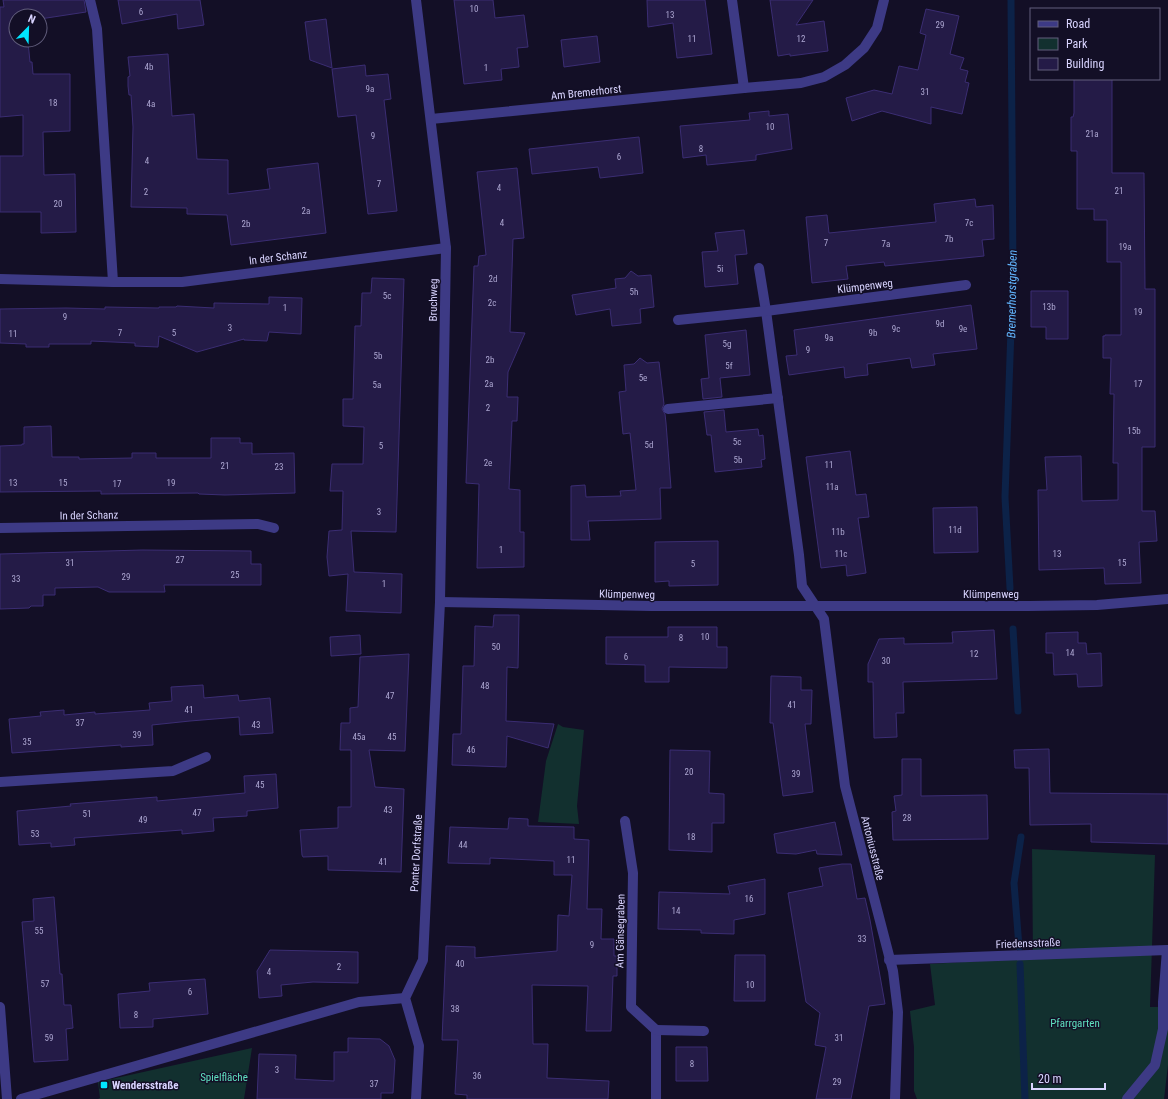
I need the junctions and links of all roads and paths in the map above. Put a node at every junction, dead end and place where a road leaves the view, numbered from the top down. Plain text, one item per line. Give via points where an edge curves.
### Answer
1 (90, 0) edge
2 (416, 0) edge
3 (732, 0) edge
4 (884, 0) edge
5 (744, 88) junction
6 (431, 119) junction
7 (446, 248) junction
8 (759, 268) dead end
9 (0, 279) edge
10 (113, 282) junction
11 (966, 285) dead end
12 (766, 310) junction
13 (678, 320) dead end
14 (778, 398) junction
15 (668, 409) dead end
16 (0, 528) edge
17 (274, 528) dead end
18 (1168, 599) edge
19 (440, 602) junction
20 (814, 606) junction
21 (206, 756) dead end
22 (0, 782) edge
23 (624, 821) dead end
24 (889, 960) junction
25 (405, 998) junction
26 (0, 1007) edge
27 (656, 1030) junction
28 (704, 1031) dead end
29 (7, 1099) edge
30 (21, 1099) edge
31 (416, 1099) edge
32 (656, 1099) edge
33 (895, 1099) edge
34 (1127, 1099) edge

1 - 10 street via 97,29
2 - 6 street, Bruchweg
3 - 5 street
4 - 5 street, Am Bremerhorst via 877,28 864,48 846,65 824,76 801,83
5 - 6 street, Am Bremerhorst
6 - 7 street, Bruchweg
7 - 10 street, In der Schanz via 182,282
7 - 19 street, Bruchweg
8 - 12 street
9 - 10 street, In der Schanz
11 - 12 street, Klümpenweg
12 - 13 street, Klümpenweg
12 - 14 street
14 - 15 street
14 - 20 street via 802,586
16 - 17 street, In der Schanz via 258,524
18 - 20 street, Klümpenweg via 1082,605
19 - 20 street, Klümpenweg
19 - 25 street, Ponter Dorfstraße via 423,960
20 - 24 street, Antoniusstraße via 824,619 845,786
21 - 22 street via 173,771
23 - 27 street, Am Gänsegraben via 633,873 631,1007
24 - 33 street, Antoniusstraße via 898,1012
24 - 34 street, Friedensstraße via 1167,950 1163,1029 1155,1066
25 - 30 street via 359,1002
25 - 31 street via 419,1046
26 - 29 street
27 - 28 street
27 - 32 street

